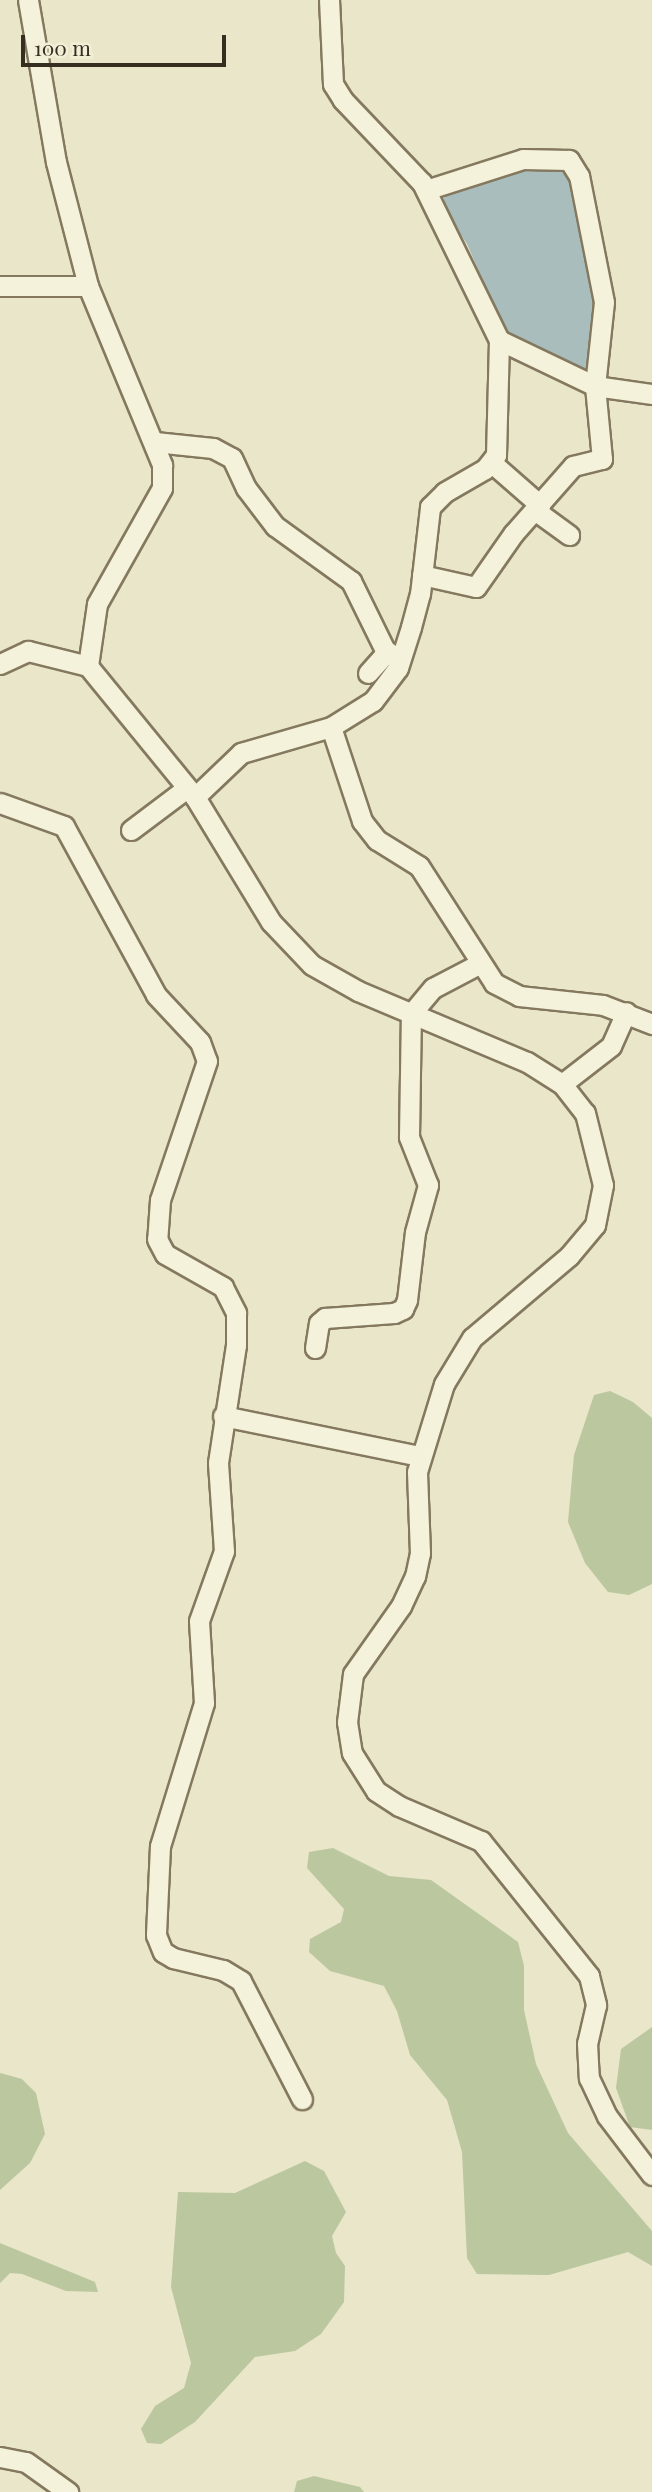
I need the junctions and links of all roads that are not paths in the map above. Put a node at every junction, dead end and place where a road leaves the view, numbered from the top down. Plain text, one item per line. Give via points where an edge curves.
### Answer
1 (28, 0) edge
2 (328, 0) edge
3 (426, 190) junction
4 (0, 286) edge
5 (88, 286) junction
6 (499, 340) junction
7 (595, 386) junction
8 (652, 394) edge
9 (155, 442) junction
10 (492, 463) junction
11 (538, 508) junction
12 (569, 535) dead end
13 (422, 575) junction
14 (394, 656) junction
15 (0, 664) edge
16 (88, 666) junction
17 (368, 673) dead end
18 (331, 727) junction
19 (191, 793) junction
20 (0, 803) edge
21 (131, 830) dead end
22 (479, 964) junction
23 (626, 1012) junction
24 (411, 1014) junction
25 (652, 1024) edge
26 (562, 1084) junction
27 (315, 1348) dead end
28 (223, 1416) junction
29 (420, 1456) junction
30 (302, 2099) dead end
31 (652, 2175) edge
32 (0, 2457) edge
33 (68, 2492) edge

1 - 5 street via 57,162
2 - 3 street via 333,84 343,100 401,156
3 - 6 street
3 - 7 street via 523,159 558,157 576,166 604,302
4 - 5 street
5 - 9 street
6 - 7 street
6 - 10 street
7 - 8 street
7 - 11 street via 602,459 572,466
9 - 14 street via 213,448 232,458 246,488 275,526 351,581
9 - 16 street via 162,488 97,604
10 - 11 street
10 - 13 street via 445,492 430,507
11 - 12 street
11 - 13 street via 513,534 476,587
13 - 14 street
14 - 17 street
14 - 18 street via 373,701
15 - 16 street via 28,651
16 - 19 street
18 - 19 street via 242,753
18 - 22 street via 362,821 377,840 419,866
19 - 21 street
19 - 24 street via 232,864 292,947 332,978
20 - 28 street via 64,826 156,995 200,1042 207,1061 160,1200 157,1239 165,1254 223,1287 236,1312 236,1345
22 - 23 street via 494,983 519,996 580,1001
22 - 24 street via 433,988
23 - 25 street
23 - 26 street via 611,1046
24 - 26 street via 527,1062
24 - 27 street via 410,1137 428,1185 415,1232 407,1300 403,1309 394,1313 325,1318 319,1322
26 - 29 street via 585,1113 597,1155 603,1185 595,1224 569,1256 472,1338 444,1384
28 - 29 street
28 - 30 street via 218,1463 224,1551 199,1621 204,1703 160,1846 156,1935 163,1952 173,1958 233,1973 242,1981
29 - 31 street via 420,1553 415,1576 401,1606 353,1674 347,1722 352,1753 376,1791 399,1806 461,1829 496,1855 589,1976 596,2005 587,2043 589,2078 607,2116
32 - 33 street via 26,2462

